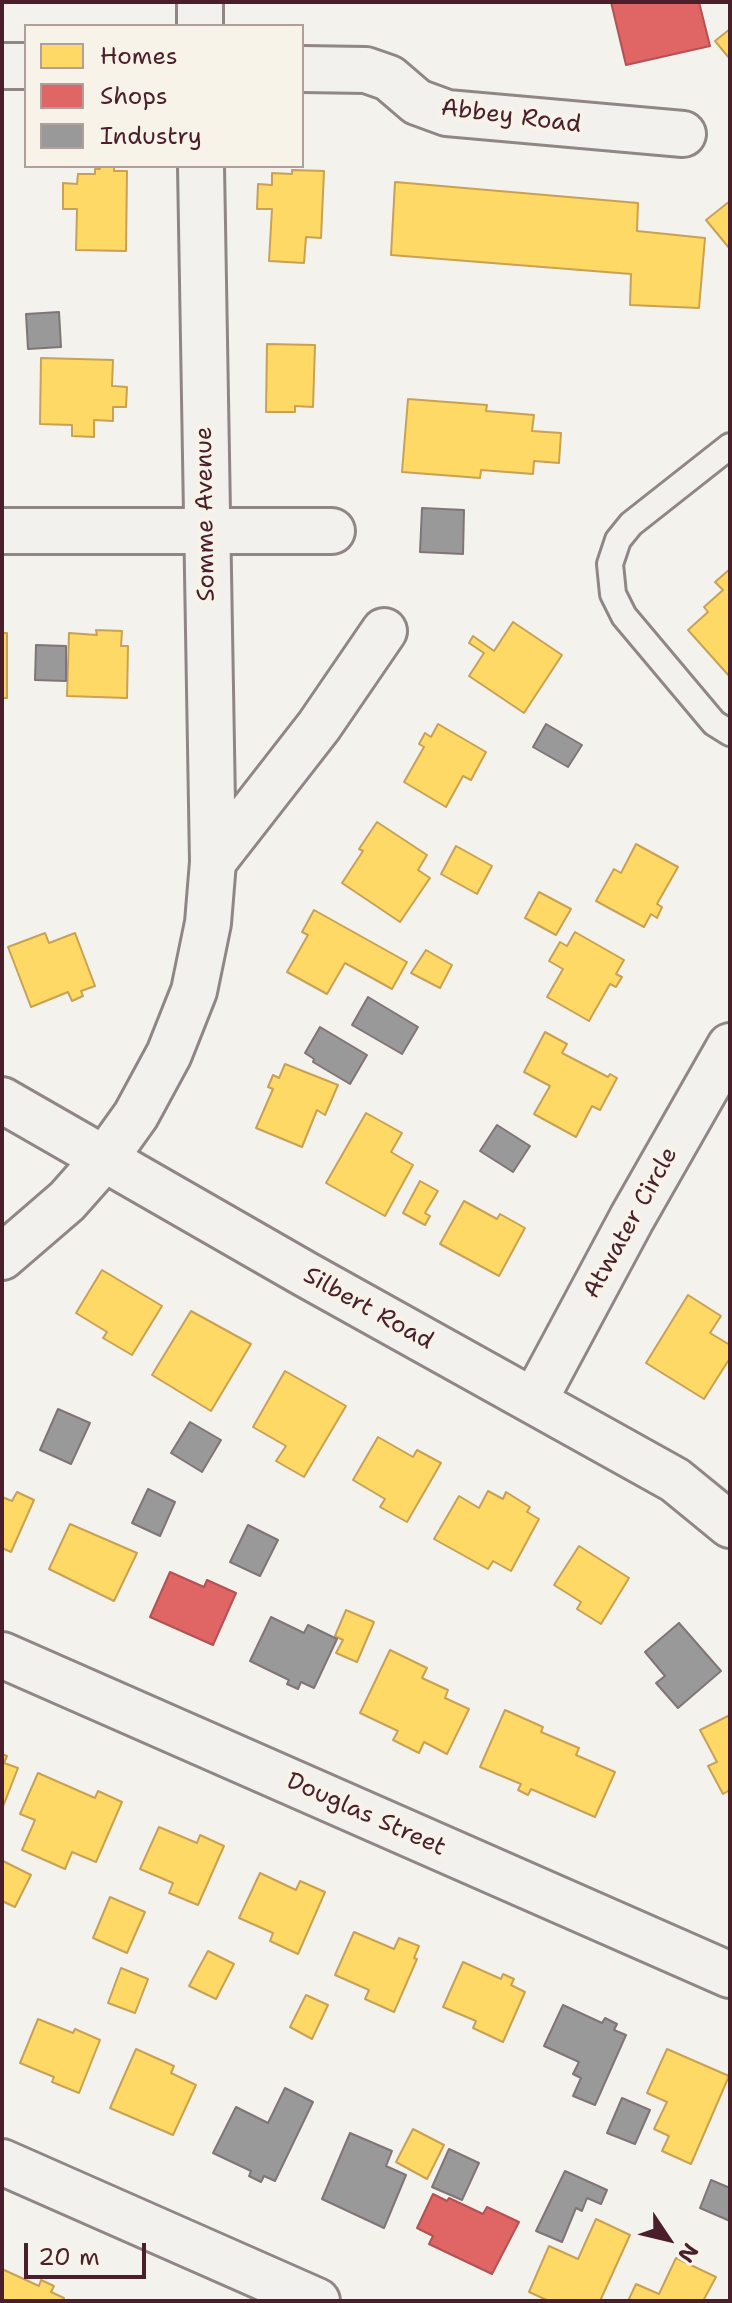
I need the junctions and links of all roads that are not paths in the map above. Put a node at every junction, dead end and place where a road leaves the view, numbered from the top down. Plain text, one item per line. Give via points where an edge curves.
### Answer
1 (200, 2) edge
2 (200, 24) edge
3 (2, 66) edge
4 (24, 66) edge
5 (304, 69) edge
6 (683, 134) dead end
7 (201, 168) edge
8 (730, 446) edge
9 (2, 531) edge
10 (205, 531) junction
11 (332, 531) dead end
12 (384, 631) dead end
13 (730, 733) edge
14 (213, 862) junction
15 (730, 1046) edge
16 (2, 1100) edge
17 (106, 1157) junction
18 (2, 1257) edge
19 (534, 1401) junction
20 (730, 1525) edge
21 (2, 1655) edge
22 (730, 1975) edge
23 (2, 2162) edge
24 (317, 2301) edge

1 - 2 street
3 - 4 street
5 - 6 street, Abbey Road via 366,70 389,78 417,102 447,113
7 - 10 street, Somme Avenue
8 - 13 lane via 631,524 618,540 610,564 613,594 624,616 714,723
9 - 10 street
10 - 11 street
10 - 14 street, Somme Avenue
12 - 14 street via 319,726
14 - 17 street, Somme Avenue via 194,991 162,1067
15 - 19 street, Atwater Circle
16 - 17 street, Silbert Road
17 - 18 street, Somme Avenue via 67,1201
17 - 19 street, Silbert Road
19 - 20 street, Silbert Road via 675,1480
21 - 22 street, Douglas Street
23 - 24 street

